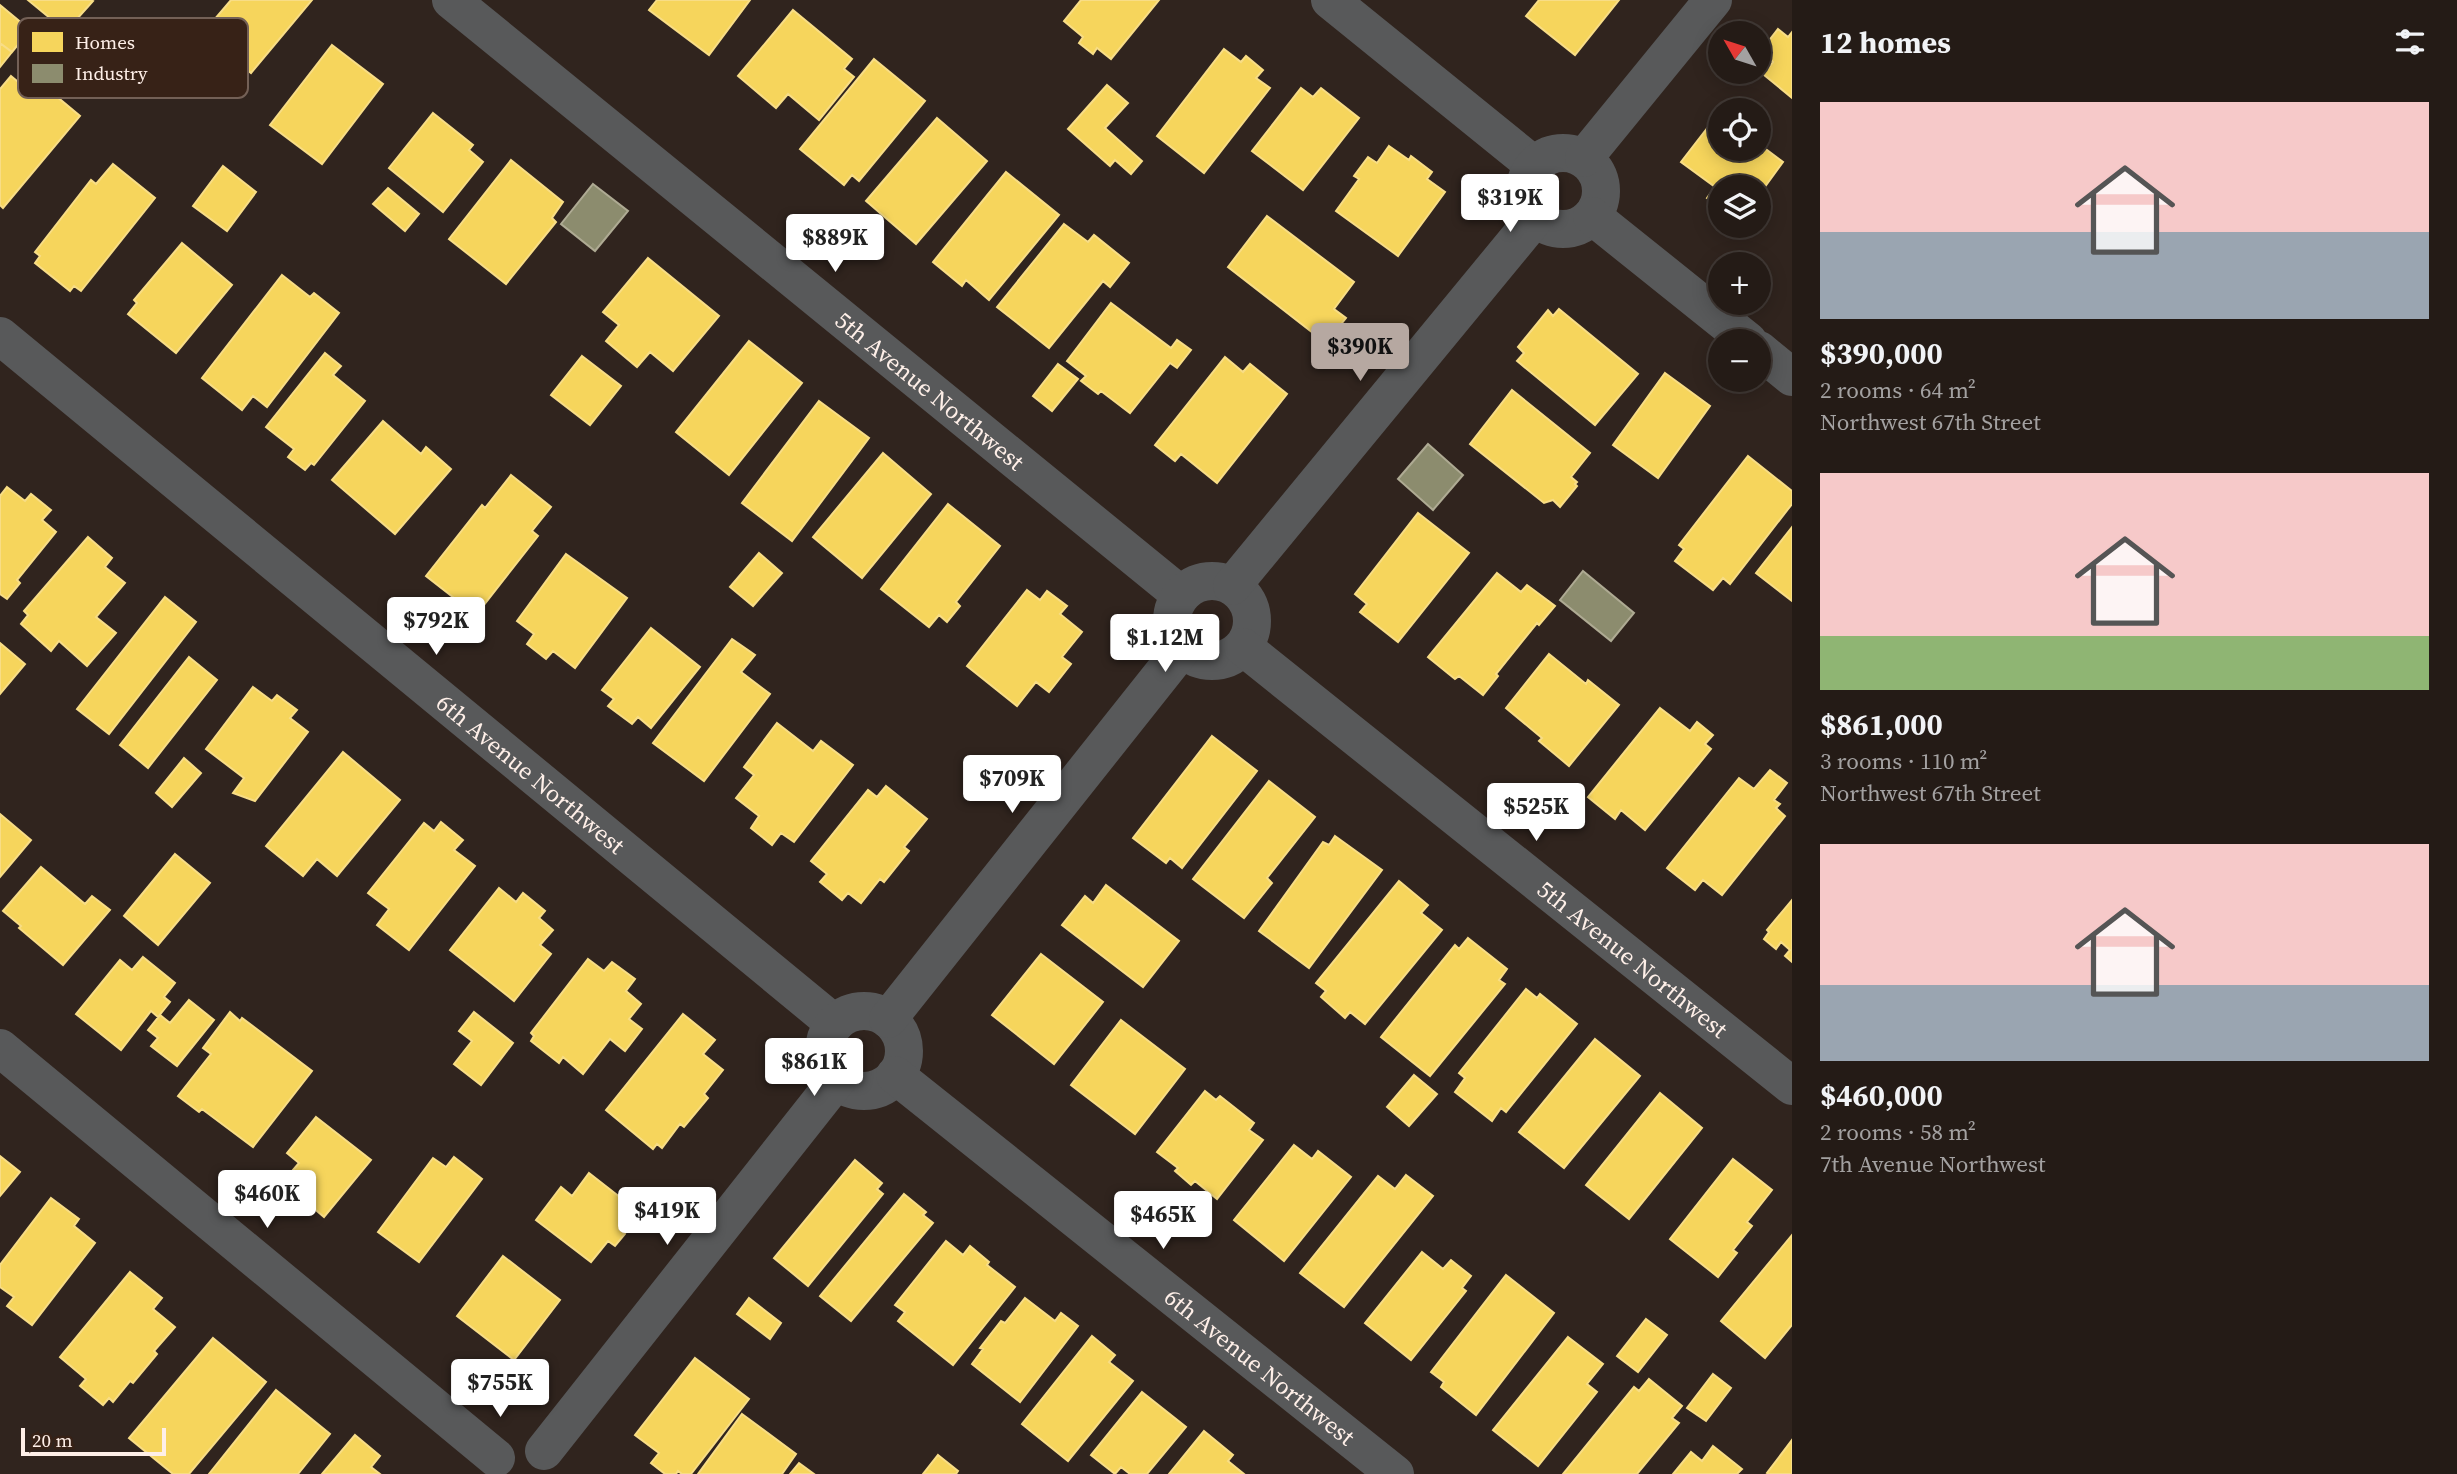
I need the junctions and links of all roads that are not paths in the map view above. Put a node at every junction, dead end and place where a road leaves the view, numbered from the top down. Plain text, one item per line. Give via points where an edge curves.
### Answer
1 (451, 0) edge
2 (1330, 0) edge
3 (1713, 0) edge
4 (1584, 158) junction
5 (1535, 166) junction
6 (1592, 216) junction
7 (1535, 218) junction
8 (1733, 329) edge
9 (0, 336) edge
10 (1771, 360) edge
11 (1792, 377) edge
12 (1232, 586) junction
13 (1181, 595) junction
14 (1243, 647) junction
15 (1182, 649) junction
16 (888, 1019) junction
17 (835, 1024) junction
18 (0, 1048) edge
19 (895, 1075) junction
20 (837, 1080) junction
21 (1792, 1086) edge
22 (550, 1463) edge
23 (493, 1466) edge
24 (1395, 1474) edge

1 - 13 street, 5th Avenue Northwest
2 - 5 street
3 - 4 street
4 - 5 street via 1560,152
4 - 6 street via 1599,176 1602,188
5 - 7 street via 1525,181 1524,194
6 - 7 street via 1572,229 1561,230
6 - 8 street
7 - 12 street
9 - 17 street, 6th Avenue Northwest
10 - 11 street
12 - 13 street via 1198,582
12 - 14 street via 1248,601 1252,615
13 - 15 street via 1171,627
14 - 15 street via 1230,657 1213,661
14 - 21 street, 5th Avenue Northwest
15 - 16 street
16 - 17 street via 858,1011
16 - 19 street via 904,1046 904,1060
17 - 20 street via 825,1048 827,1064
18 - 23 street
19 - 20 street via 878,1088 862,1090
19 - 24 street, 6th Avenue Northwest
20 - 22 street
22 - 23 street via 537,1447 514,1445 503,1450

